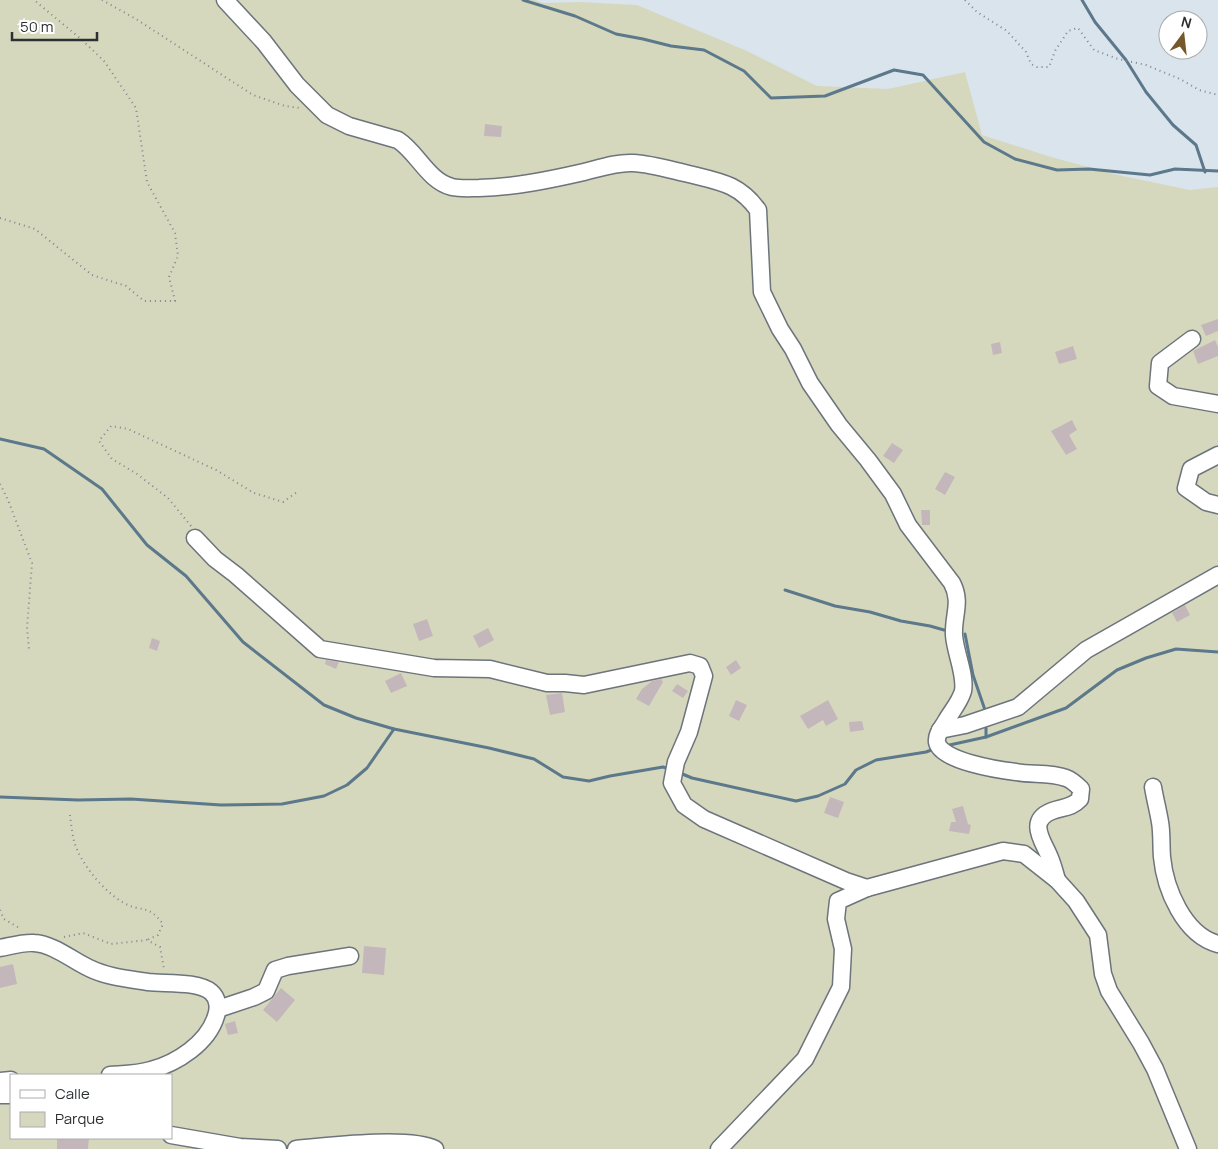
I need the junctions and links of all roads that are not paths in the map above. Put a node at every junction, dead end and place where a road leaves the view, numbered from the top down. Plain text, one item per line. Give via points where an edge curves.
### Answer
1 (225, 0) edge
2 (1192, 339) dead end
3 (1218, 404) edge
4 (1218, 455) edge
5 (1218, 506) edge
6 (195, 538) road end
7 (1218, 574) edge
8 (940, 730) junction
9 (1153, 787) dead end
10 (1057, 880) junction
11 (867, 888) junction
12 (1218, 944) edge
13 (0, 948) edge
14 (350, 956) dead end
15 (218, 1009) junction
16 (118, 1074) edge
17 (172, 1135) edge
18 (278, 1149) edge
19 (296, 1149) edge
20 (435, 1149) edge
21 (719, 1149) edge
22 (1188, 1149) edge

1 - 8 street via 264,42 297,85 327,115 349,126 398,140 442,184 453,187 516,186 632,163 724,183 750,199 758,210 762,292 780,328 810,383 893,494 908,525 957,591 954,635 964,683 961,697
2 - 3 street via 1160,363 1158,386 1173,396
4 - 5 street via 1191,469 1186,488
6 - 11 street via 320,649 434,668 490,669 547,683 584,685 690,663 700,666 704,676 672,783 684,805 704,819
7 - 8 street via 1086,650 1018,707
8 - 10 street via 937,742 940,749 952,757 1016,772 1059,776 1073,781 1081,789 1076,803 1050,812 1039,823 1038,832
9 - 12 street via 1162,859 1169,885 1183,918 1200,935
10 - 11 street via 1024,854 1004,851
10 - 22 street via 1076,901 1098,935 1102,974 1109,991 1155,1069
11 - 21 street via 838,901 836,919 843,949 842,987 805,1059
13 - 15 street via 35,943 117,977 204,986 214,994
14 - 15 street via 275,970 266,991
15 - 16 street via 205,1036 186,1054 151,1070
17 - 18 street via 240,1147
19 - 20 street via 405,1143

